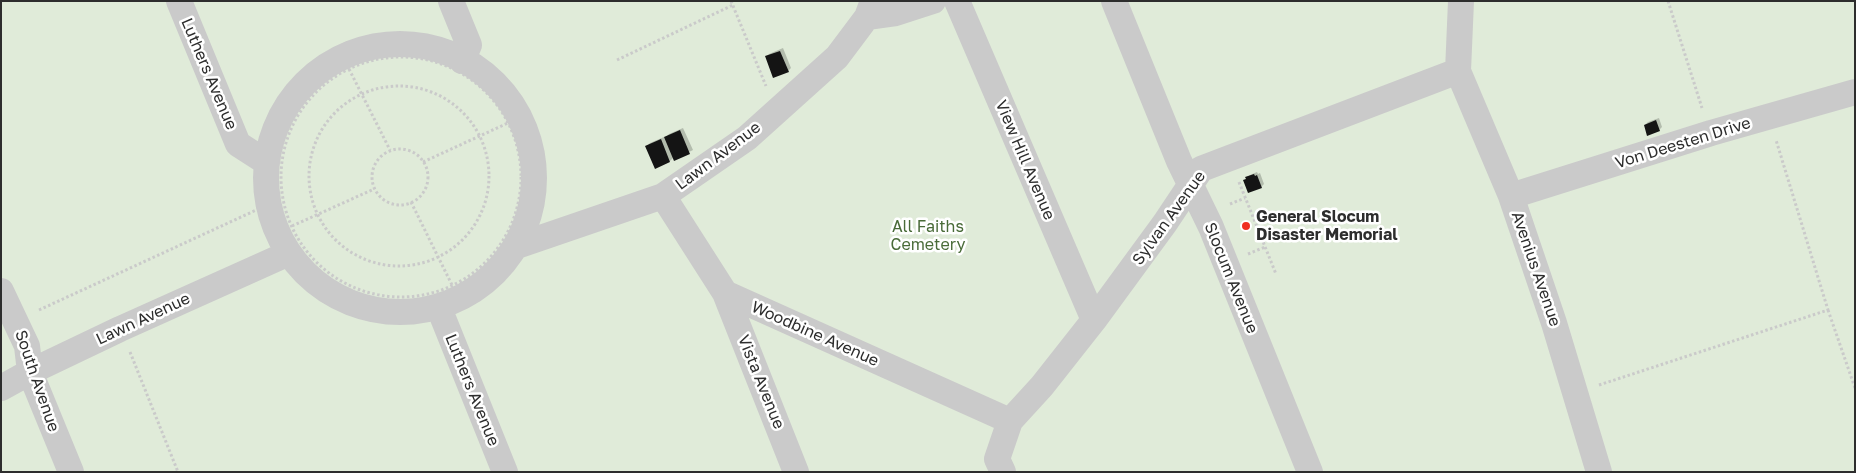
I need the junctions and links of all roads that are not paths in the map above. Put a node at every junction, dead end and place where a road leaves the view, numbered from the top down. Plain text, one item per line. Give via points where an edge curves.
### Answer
1 (179, 1) edge
2 (451, 1) edge
3 (933, 1) edge
4 (957, 1) edge
5 (1114, 1) edge
6 (1461, 1) edge
7 (870, 9) edge
8 (462, 61) junction
9 (1458, 71) junction
10 (1855, 92) edge
11 (266, 162) junction
12 (1190, 185) junction
13 (664, 196) junction
14 (1511, 196) junction
15 (518, 246) junction
16 (287, 254) junction
17 (1, 292) edge
18 (725, 293) junction
19 (439, 308) junction
20 (1094, 320) junction
21 (30, 372) junction
22 (1, 388) edge
23 (1010, 421) junction
24 (70, 472) edge
25 (505, 472) edge
26 (796, 472) edge
27 (1003, 472) edge
28 (1310, 472) edge
29 (1599, 472) edge

1 - 11 lane, Luthers Avenue via 238,144
2 - 8 lane via 469,45
3 - 7 lane via 896,13
4 - 20 lane, View Hill Avenue
5 - 12 lane, Slocum Avenue
6 - 9 lane
7 - 13 lane, Lawn Avenue via 837,57 747,138
8 - 11 lane via 417,45 374,46 334,60 300,86 277,121
8 - 15 lane via 492,84 518,116 531,148 535,182 533,198
9 - 12 lane, Sylvan Avenue via 1201,169
9 - 14 lane, Avenius Avenue
10 - 14 lane, Von Deesten Drive
11 - 16 lane via 266,206
12 - 20 lane, Sylvan Avenue
12 - 28 lane, Slocum Avenue via 1211,227
13 - 15 lane, Lawn Avenue
13 - 18 lane
14 - 29 lane, Avenius Avenue
15 - 19 lane via 497,273 470,294
16 - 19 lane via 318,282 355,304 397,312
16 - 21 lane, Lawn Avenue
17 - 21 lane, South Avenue via 27,346
18 - 23 lane, Woodbine Avenue
18 - 26 lane, Vista Avenue
19 - 25 lane, Luthers Avenue
20 - 23 lane, Sylvan Avenue
21 - 22 lane, Lawn Avenue
21 - 24 lane, South Avenue
23 - 27 lane, Sylvan Avenue via 997,459

